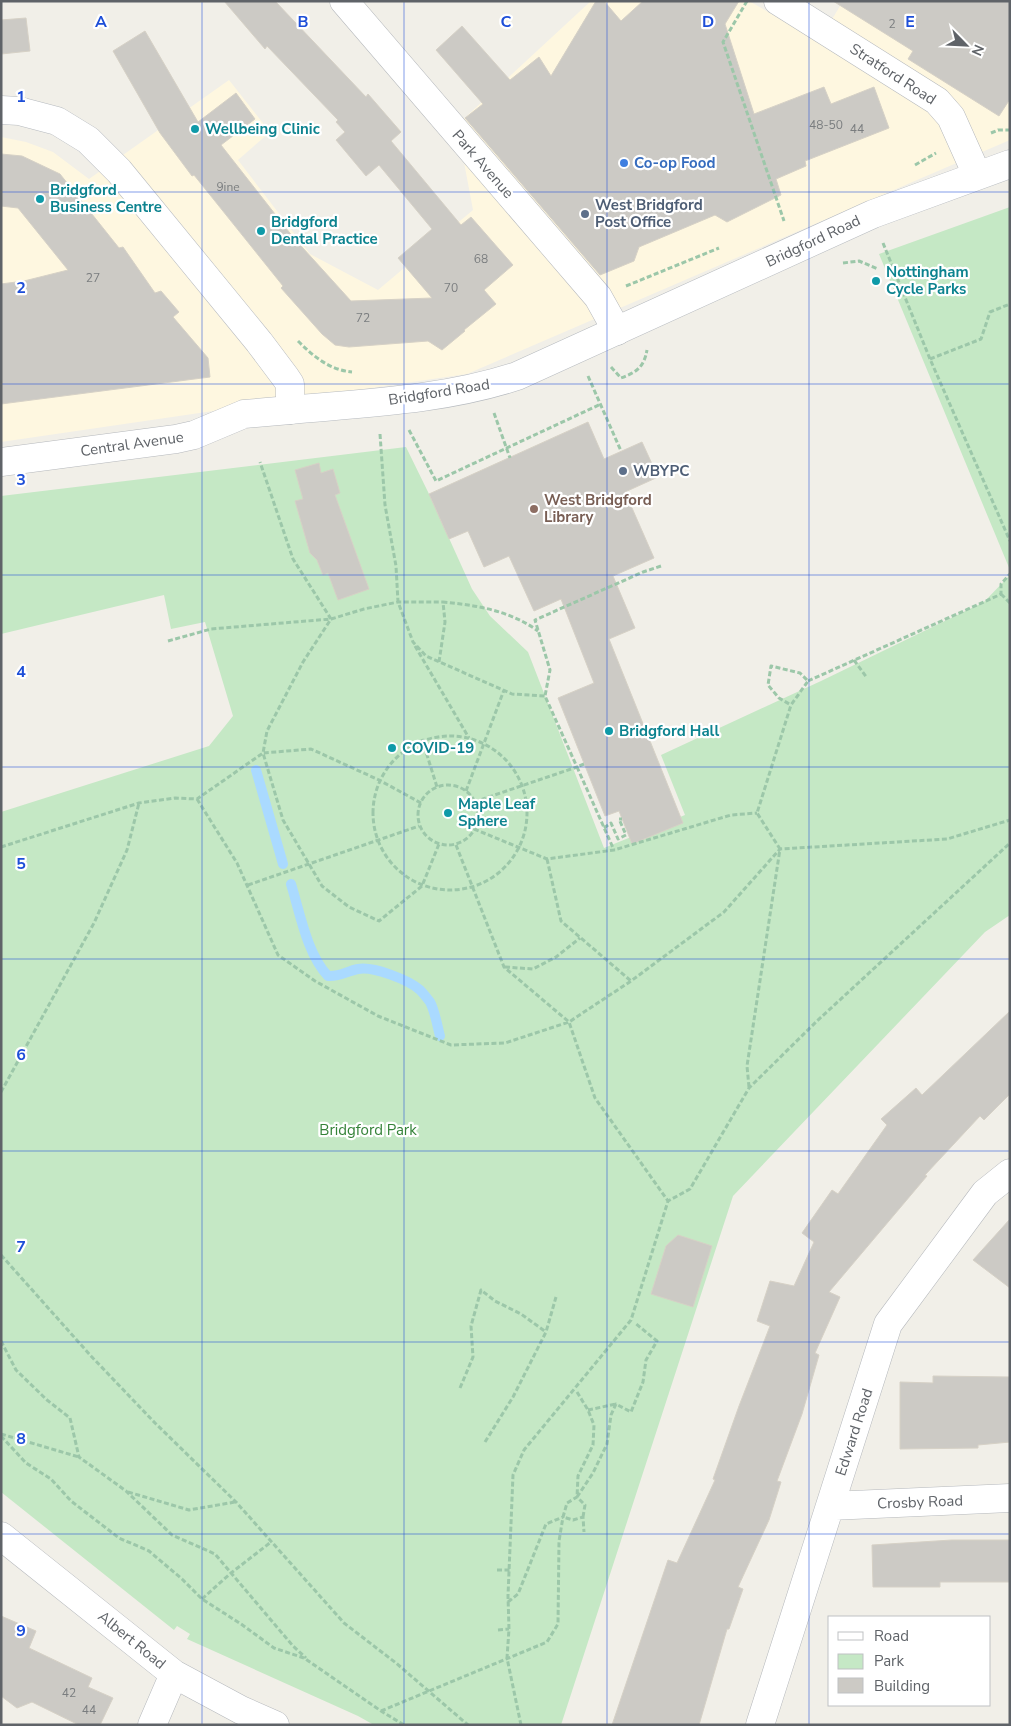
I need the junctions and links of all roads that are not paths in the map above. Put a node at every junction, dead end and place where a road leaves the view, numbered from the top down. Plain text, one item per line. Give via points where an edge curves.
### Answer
1 (344, 1) edge
2 (778, 1) edge
3 (1, 110) edge
4 (1010, 164) edge
5 (978, 175) junction
6 (617, 330) junction
7 (290, 410) junction
8 (1, 462) edge
9 (1010, 1173) edge
10 (1010, 1498) edge
11 (830, 1506) junction
12 (1, 1536) edge
13 (174, 1674) junction
14 (152, 1725) edge
15 (275, 1725) edge
16 (760, 1725) edge

1 - 6 street, Park Avenue via 598,297
2 - 5 street, Stratford Road via 937,100 951,117
3 - 7 street via 57,121 88,140 124,178 286,378 290,384
4 - 5 street, Bridgford Road
5 - 6 street, Bridgford Road via 873,214
6 - 7 street, Bridgford Road via 517,376 485,386 405,400
7 - 8 street, Central Avenue via 244,414 176,439
9 - 11 street, Edward Road via 985,1193 888,1324
10 - 11 street, Crosby Road
11 - 16 street, Edward Road
12 - 13 street, Albert Road
13 - 14 street
13 - 15 street, Albert Road

